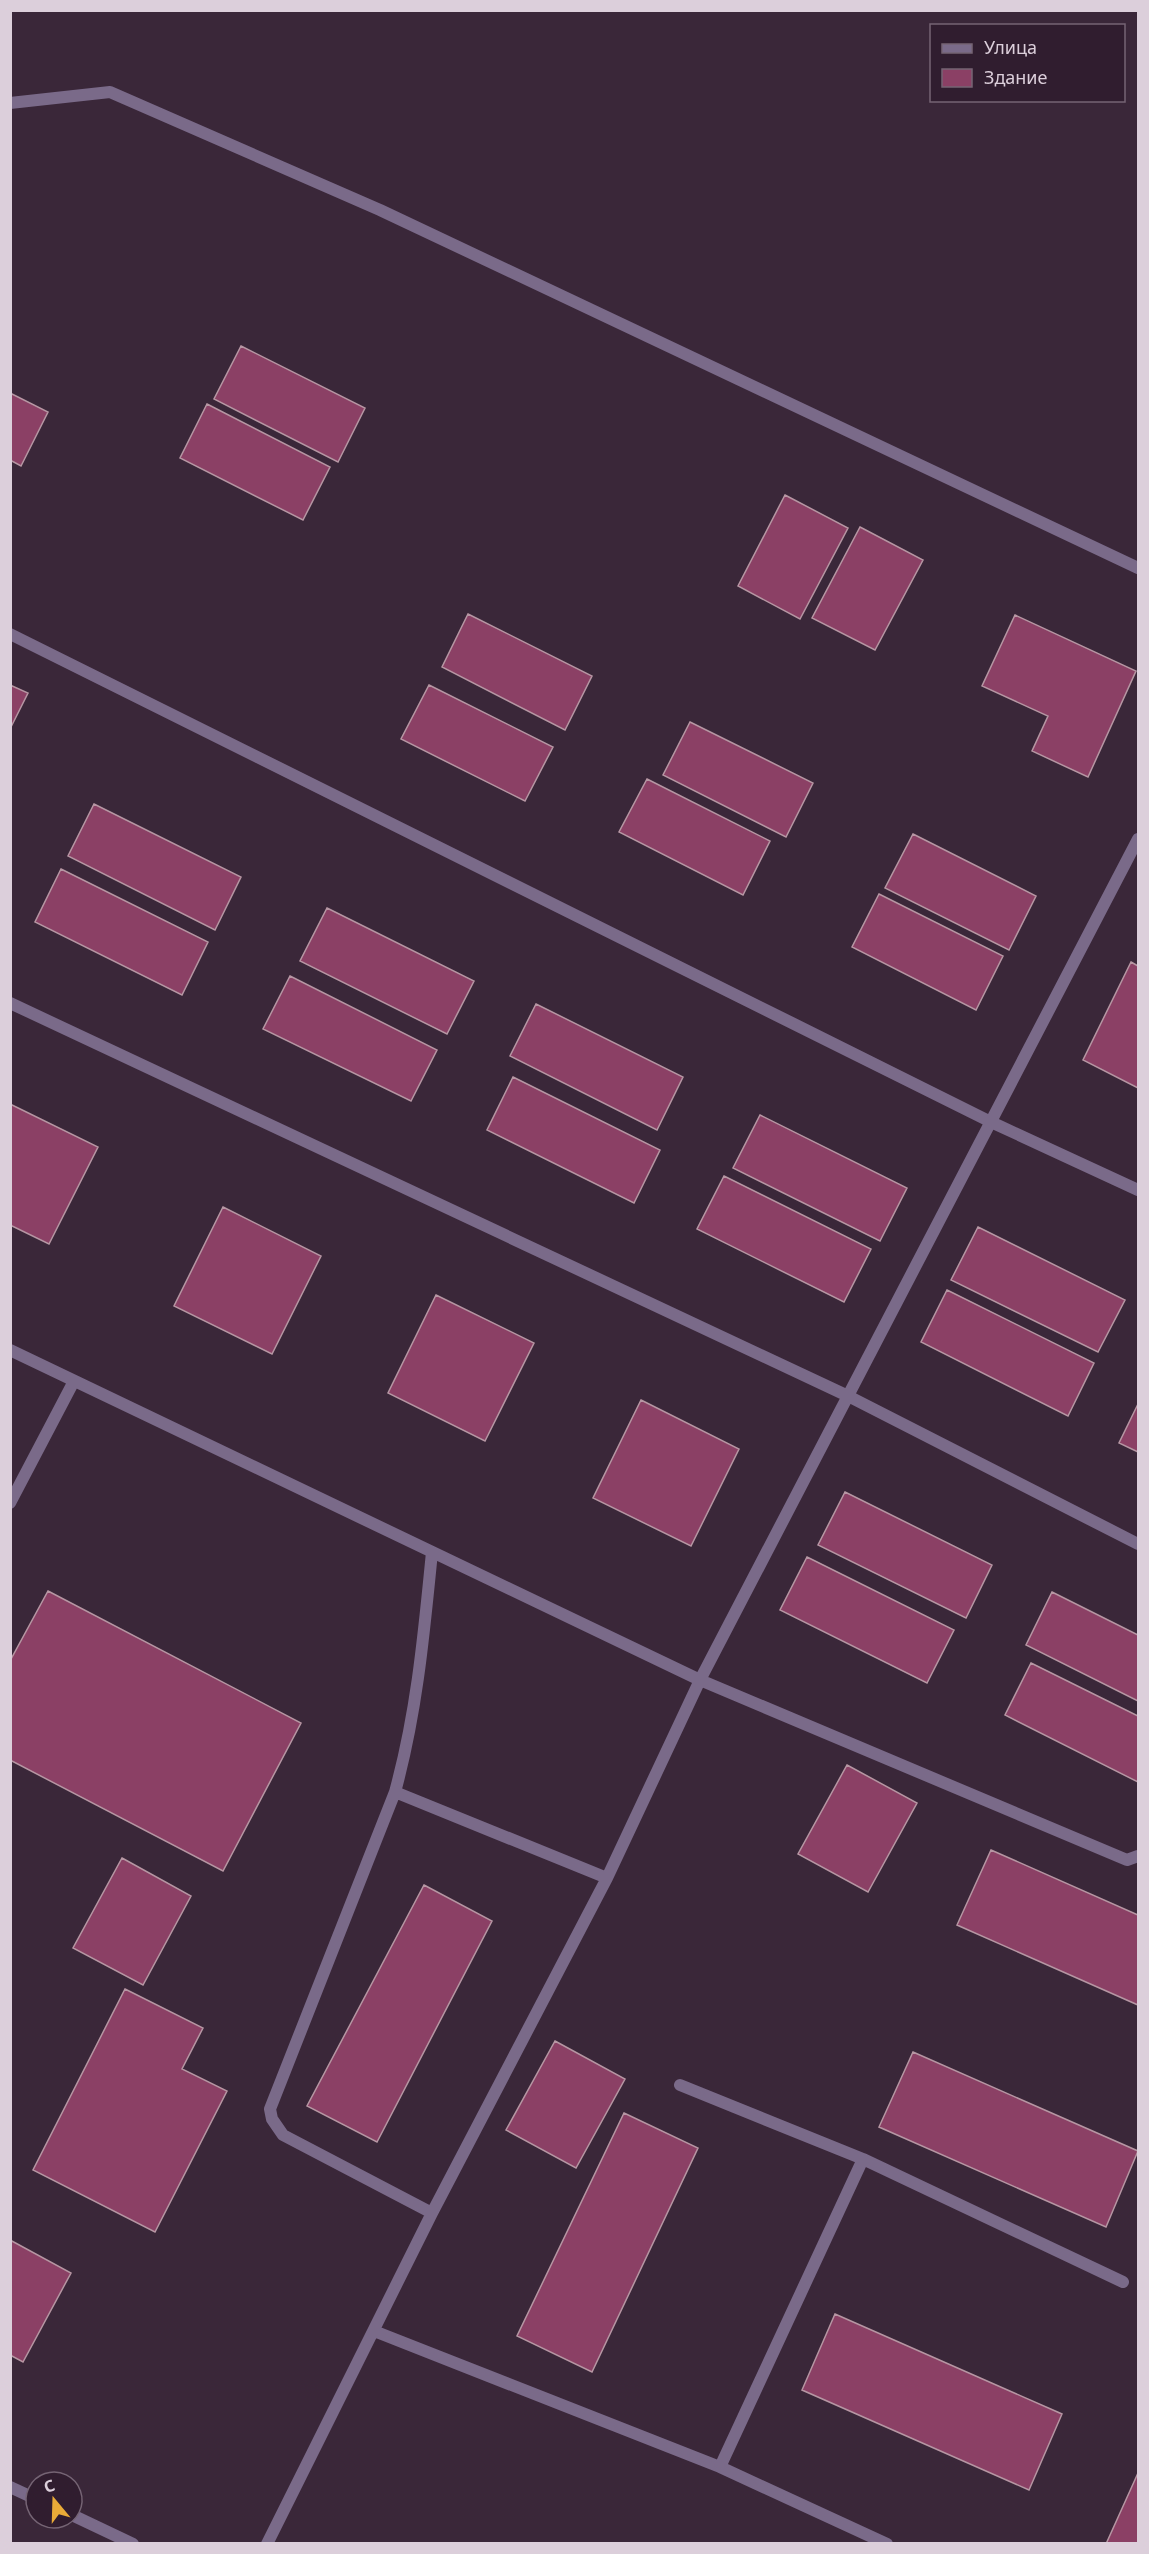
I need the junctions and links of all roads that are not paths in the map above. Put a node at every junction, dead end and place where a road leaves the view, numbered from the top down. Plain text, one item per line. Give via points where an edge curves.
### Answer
1 (10, 103) edge
2 (1138, 568) edge
3 (10, 634) edge
4 (1138, 839) edge
5 (10, 1003) edge
6 (991, 1122) junction
7 (1138, 1190) edge
8 (10, 1350) edge
9 (74, 1381) junction
10 (848, 1396) junction
11 (10, 1503) edge
12 (1138, 1544) edge
13 (432, 1551) junction
14 (700, 1680) junction
15 (395, 1792) junction
16 (1138, 1856) edge
17 (607, 1878) junction
18 (680, 2085) dead end
19 (863, 2159) junction
20 (432, 2213) junction
21 (1124, 2283) dead end
22 (374, 2331) junction
23 (720, 2467) junction
24 (10, 2487) edge
25 (24, 2493) edge
26 (84, 2521) edge
27 (133, 2544) edge
28 (267, 2544) edge
29 (887, 2544) edge

1 - 2 street via 110,92 380,210
3 - 6 street
4 - 6 street
5 - 10 street
6 - 7 street
6 - 10 street
8 - 9 street
9 - 11 street
9 - 13 street
10 - 12 street
10 - 14 street
13 - 14 street
13 - 15 street via 420,1679
14 - 16 street via 1127,1860
14 - 17 street
15 - 17 street
15 - 20 street via 270,2109 283,2135
17 - 20 street
18 - 19 street
19 - 21 street
19 - 23 street
20 - 22 street
22 - 23 street
22 - 28 street
23 - 29 street
24 - 25 street
26 - 27 street

